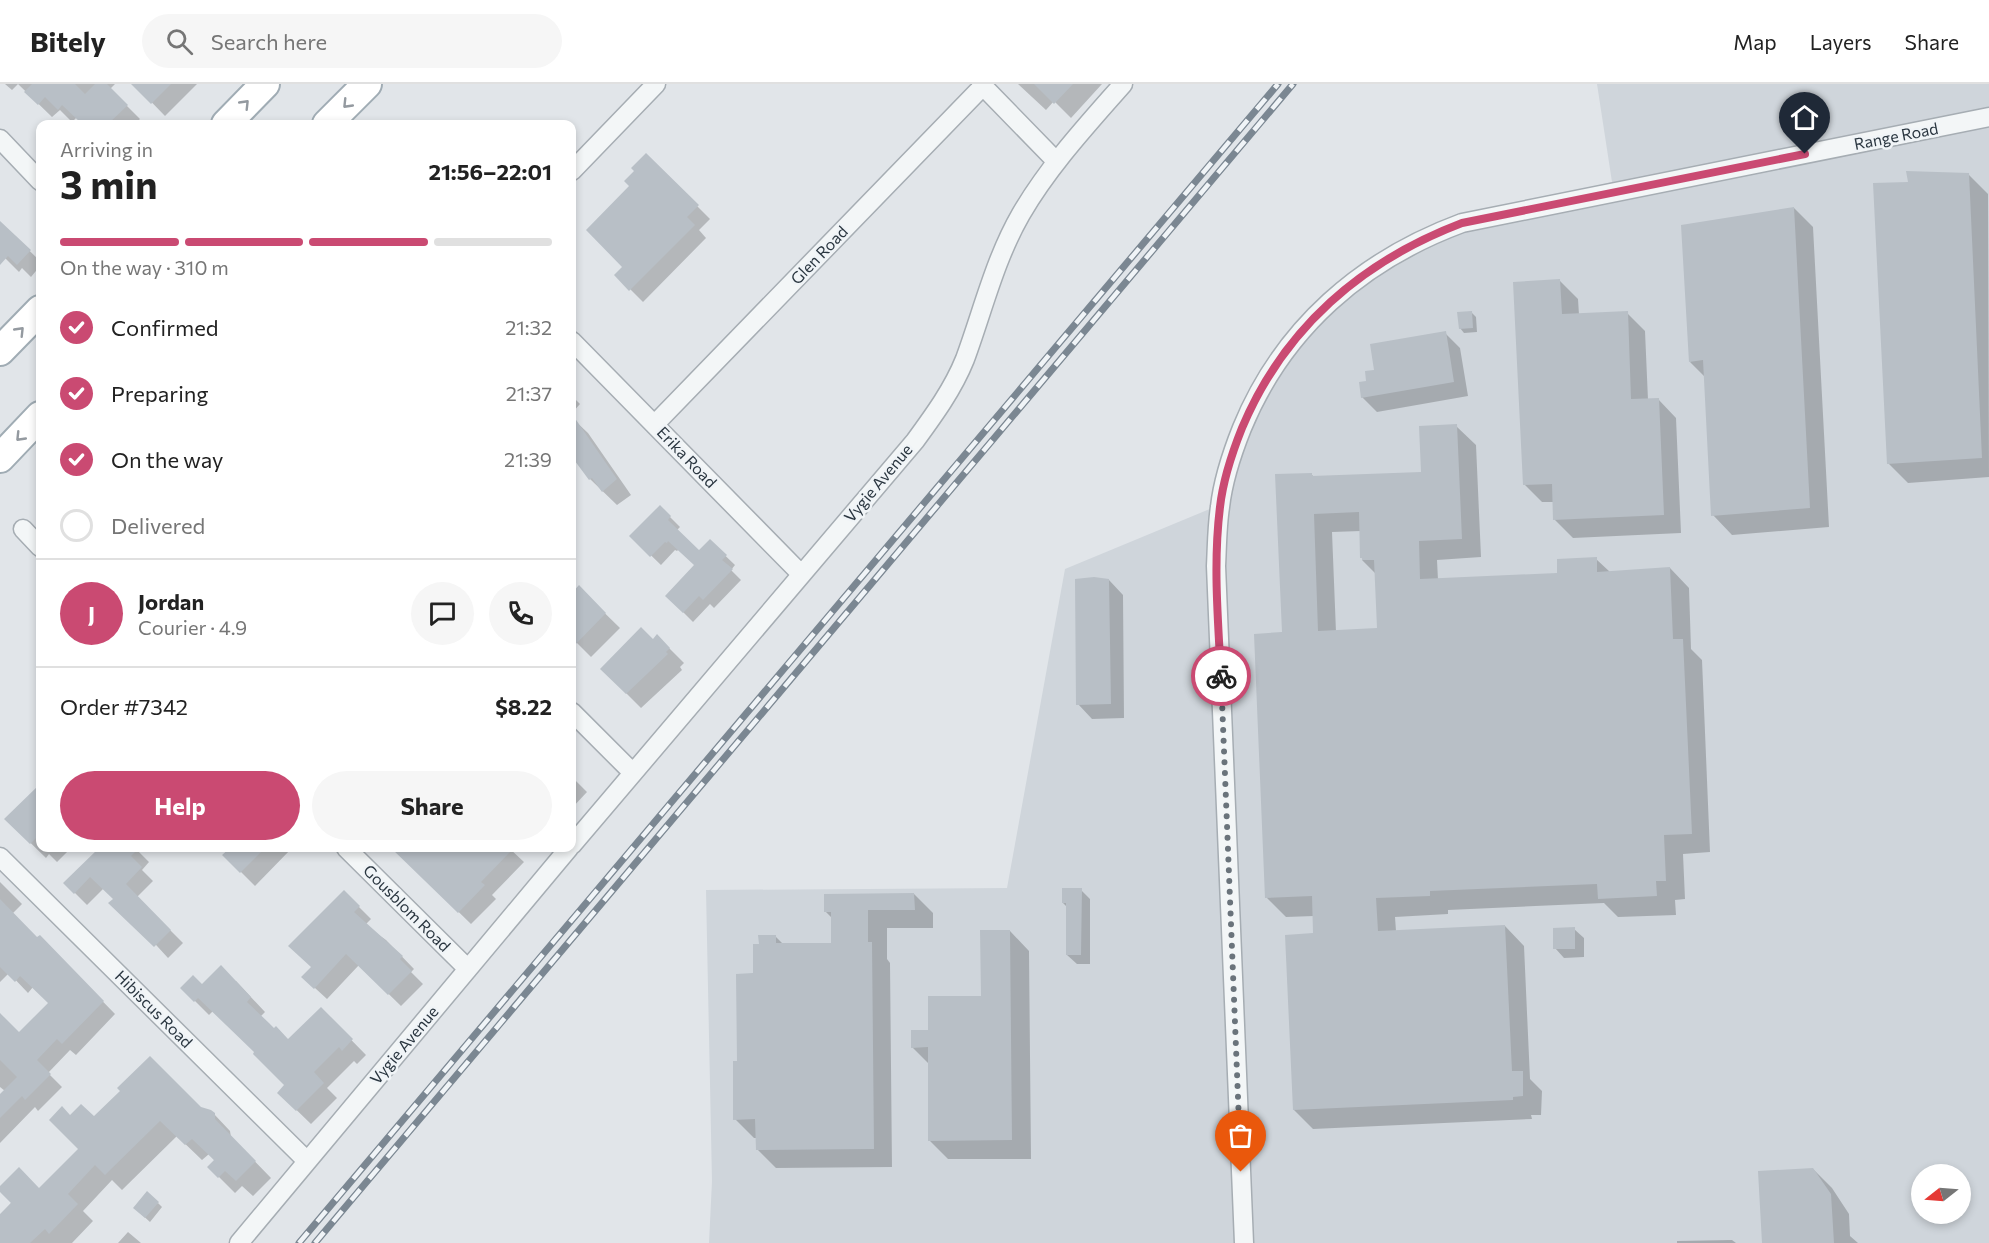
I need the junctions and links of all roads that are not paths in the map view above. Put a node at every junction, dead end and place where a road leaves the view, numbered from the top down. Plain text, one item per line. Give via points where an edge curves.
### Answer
1 (265, 84) edge
2 (367, 84) edge
3 (657, 84) edge
4 (1123, 84) edge
5 (982, 85) edge
6 (1989, 117) edge
7 (230, 120) edge
8 (331, 120) edge
9 (0, 139) edge
10 (1056, 161) junction
11 (576, 167) edge
12 (36, 177) edge
13 (36, 314) edge
14 (576, 345) edge
15 (0, 351) edge
16 (36, 420) edge
17 (655, 424) junction
18 (0, 458) edge
19 (23, 529) dead end
20 (36, 543) edge
21 (801, 574) junction
22 (576, 716) edge
23 (632, 772) junction
24 (576, 839) edge
25 (350, 852) edge
26 (565, 852) edge
27 (0, 857) edge
28 (468, 969) junction
29 (308, 1161) junction
30 (239, 1243) edge
31 (1244, 1243) edge

7 -> 1 main road
2 -> 8 main road
3 - 11 street
4 - 10 street, Vygie Avenue
5 - 10 street
5 - 17 street, Glen Road
6 - 31 street, Range Road via 1462,223 1410,245 1362,275 1318,312 1279,360 1236,442 1220,506 1216,566
9 - 12 street
10 - 21 street, Vygie Avenue via 1021,214 994,273 964,360 943,402 915,441
15 -> 13 main road
14 - 17 street, Erika Road
16 -> 18 main road
17 - 21 street, Erika Road
19 - 20 street
21 - 23 street, Vygie Avenue
22 - 23 street
23 - 24 street, Vygie Avenue
25 - 28 street, Gousblom Road
26 - 28 street, Vygie Avenue
27 - 29 street, Hibiscus Road
28 - 29 street, Vygie Avenue
29 - 30 street, Vygie Avenue

